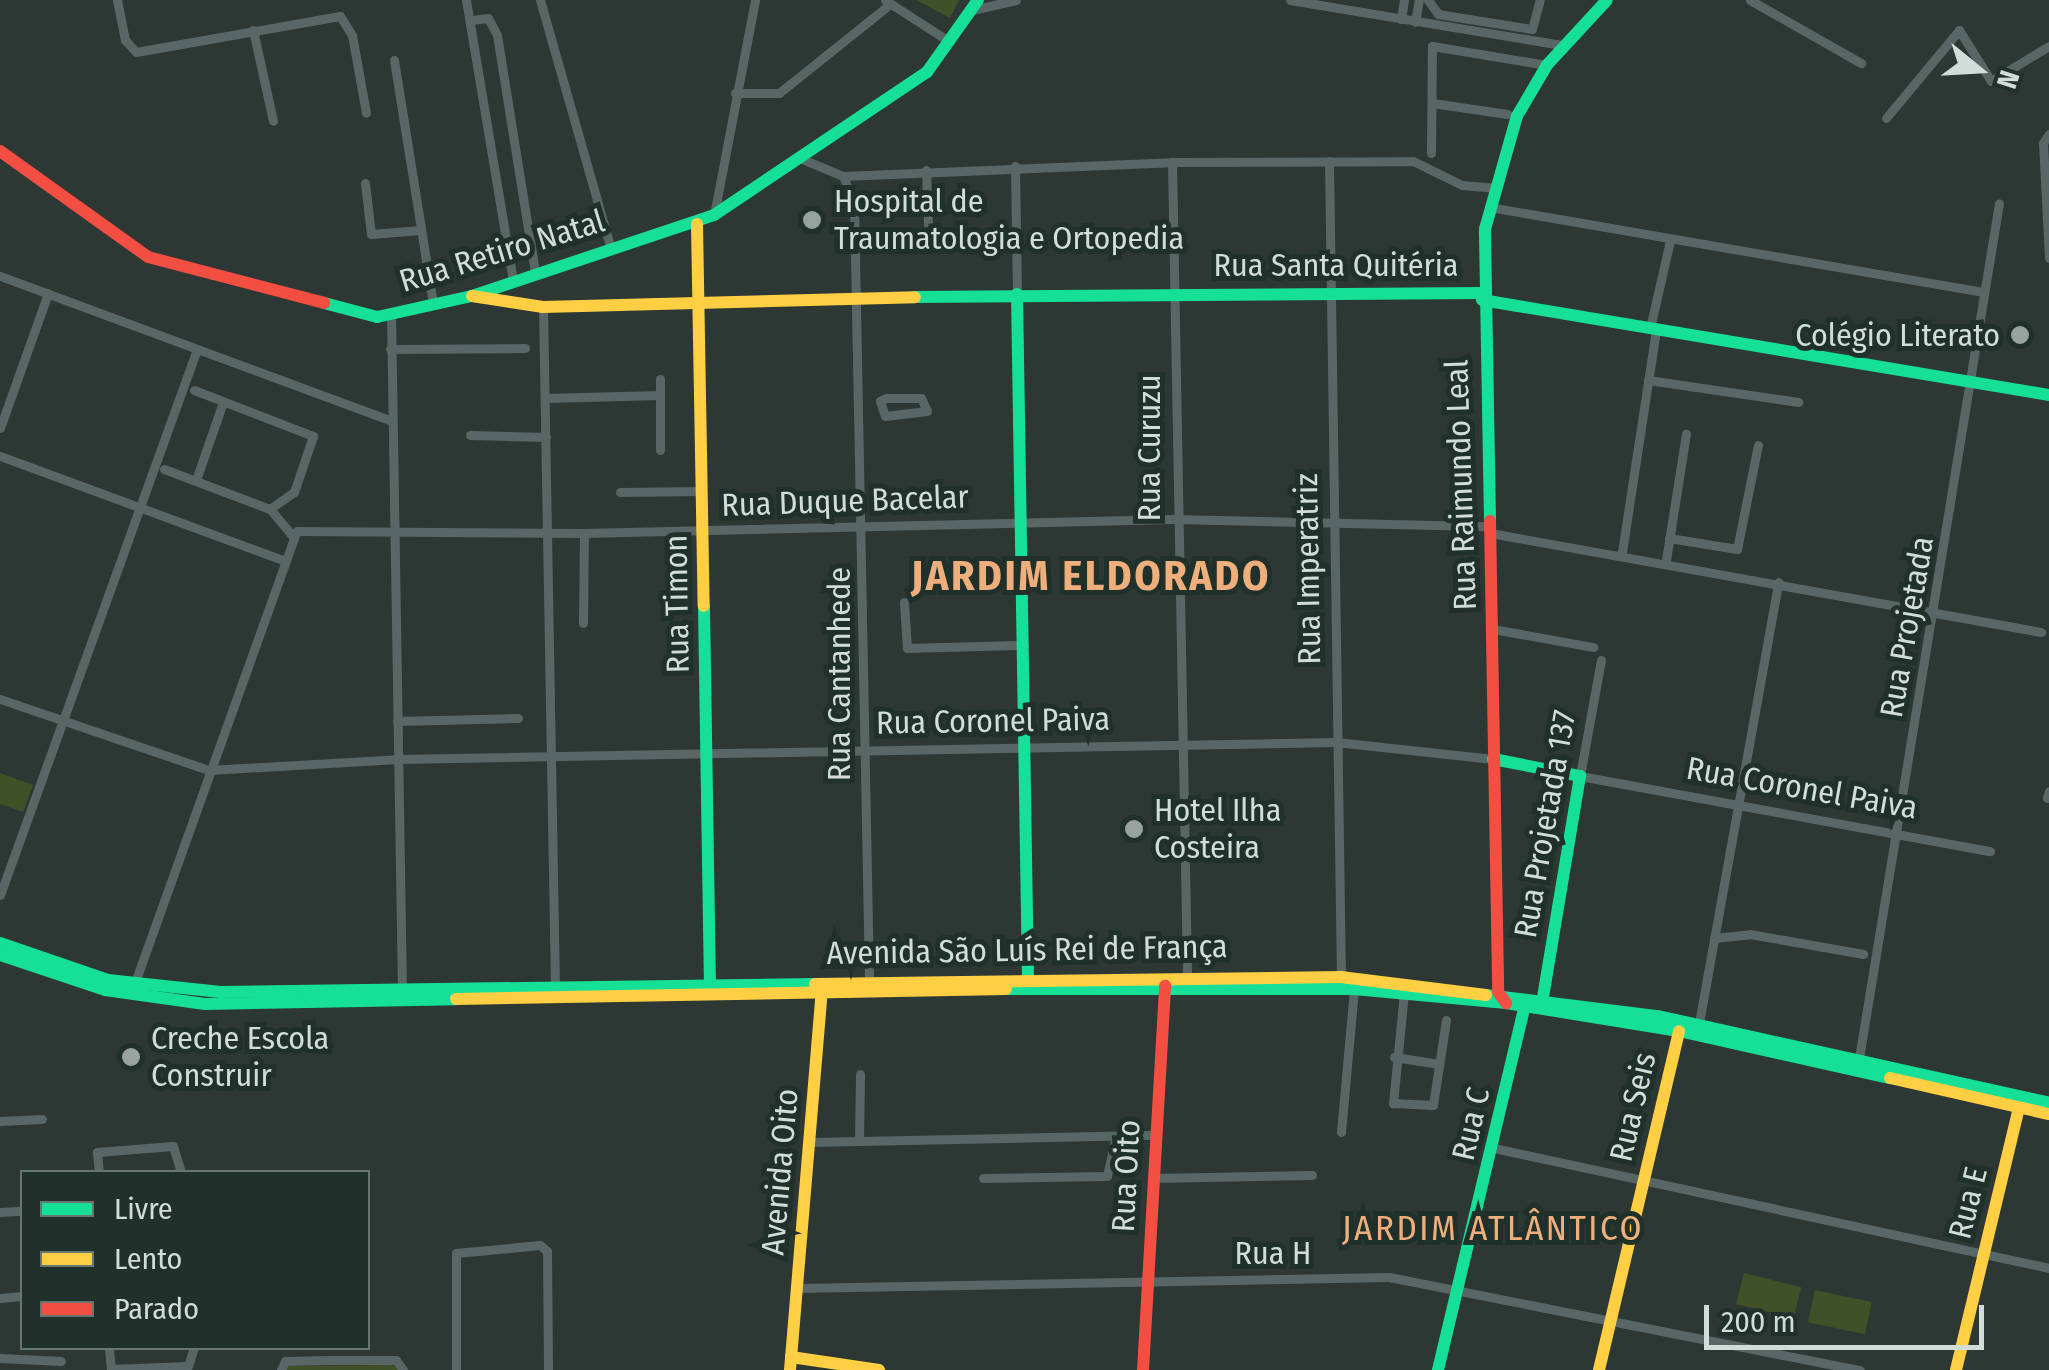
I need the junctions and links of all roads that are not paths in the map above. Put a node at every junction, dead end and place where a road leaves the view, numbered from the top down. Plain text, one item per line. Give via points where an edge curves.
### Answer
1 (116, 0) edge
2 (466, 0) edge
3 (540, 0) edge
4 (755, 0) edge
5 (1016, 0) edge
6 (1290, 0) edge
7 (1404, 0) edge
8 (1418, 0) edge
9 (1428, 0) edge
10 (1540, 0) edge
11 (1607, 0) edge
12 (1750, 0) edge
13 (888, 2) edge
14 (975, 5) edge
15 (1401, 19) junction
16 (471, 20) junction
17 (1415, 22) junction
18 (253, 30) junction
19 (952, 44) junction
20 (1563, 45) junction
21 (2049, 46) edge
22 (394, 60) dead end
23 (1861, 62) dead end
24 (1548, 65) junction
25 (736, 92) junction
26 (1432, 103) junction
27 (366, 113) dead end
28 (1507, 114) dead end
29 (1886, 118) dead end
30 (273, 120) dead end
31 (2049, 134) edge
32 (0, 150) edge
33 (1432, 153) dead end
34 (802, 159) junction
35 (1328, 161) junction
36 (1172, 162) junction
37 (1015, 166) junction
38 (926, 170) junction
39 (843, 176) junction
40 (365, 183) dead end
41 (1494, 188) junction
42 (1999, 203) dead end
43 (1489, 207) junction
44 (714, 214) junction
45 (697, 224) junction
46 (928, 225) dead end
47 (422, 230) junction
48 (1670, 241) junction
49 (610, 245) junction
50 (2049, 258) edge
51 (535, 272) junction
52 (0, 276) edge
53 (513, 281) junction
54 (1332, 292) junction
55 (1982, 292) junction
56 (48, 293) junction
57 (1174, 293) junction
58 (1017, 294) junction
59 (472, 296) junction
60 (1482, 296) junction
61 (858, 298) junction
62 (434, 304) junction
63 (701, 304) junction
64 (543, 308) junction
65 (391, 314) junction
66 (1653, 328) junction
67 (526, 348) dead end
68 (197, 349) junction
69 (390, 349) junction
70 (660, 379) dead end
71 (1648, 380) junction
72 (1972, 380) junction
73 (194, 390) dead end
74 (660, 394) junction
75 (2049, 395) edge
76 (545, 398) junction
77 (223, 402) junction
78 (1798, 402) dead end
79 (880, 411) junction
80 (861, 412) junction
81 (392, 421) junction
82 (0, 428) edge
83 (470, 434) dead end
84 (1686, 434) dead end
85 (546, 437) junction
86 (1758, 444) dead end
87 (660, 450) dead end
88 (0, 456) edge
89 (164, 469) dead end
90 (196, 480) junction
91 (702, 491) junction
92 (620, 492) dead end
93 (140, 507) junction
94 (270, 509) junction
95 (1174, 519) junction
96 (1332, 519) junction
97 (1021, 520) junction
98 (863, 525) junction
99 (1490, 529) junction
100 (704, 530) junction
101 (394, 532) junction
102 (584, 533) junction
103 (548, 534) junction
104 (292, 535) junction
105 (1670, 538) junction
106 (1622, 552) junction
107 (283, 560) junction
108 (1666, 560) junction
109 (1778, 582) junction
110 (904, 602) dead end
111 (1936, 612) junction
112 (583, 623) dead end
113 (1493, 629) junction
114 (2041, 632) dead end
115 (1024, 645) junction
116 (1593, 646) dead end
117 (1601, 660) dead end
118 (0, 700) edge
119 (518, 718) dead end
120 (397, 721) junction
121 (63, 723) junction
122 (1336, 742) junction
123 (1180, 746) junction
124 (1025, 748) junction
125 (864, 750) junction
126 (708, 754) junction
127 (551, 756) junction
128 (398, 759) junction
129 (1493, 759) junction
130 (209, 770) junction
131 (1580, 776) junction
132 (1740, 803) junction
133 (1894, 832) junction
134 (1990, 850) dead end
135 (0, 895) edge
136 (1714, 938) junction
137 (0, 943) edge
138 (1863, 954) dead end
139 (0, 956) edge
140 (1187, 974) junction
141 (1341, 976) junction
142 (869, 979) junction
143 (1033, 982) junction
144 (710, 983) junction
145 (134, 985) junction
146 (555, 986) junction
147 (822, 986) junction
148 (1165, 986) junction
149 (402, 988) junction
150 (1354, 989) junction
151 (1404, 993) junction
152 (1502, 997) junction
153 (1543, 998) junction
154 (1526, 1006) junction
155 (1446, 1020) dead end
156 (1699, 1023) junction
157 (1679, 1031) junction
158 (1394, 1057) junction
159 (1858, 1058) junction
160 (1439, 1064) junction
161 (860, 1074) dead end
162 (2049, 1103) edge
163 (2019, 1107) junction
164 (2049, 1114) edge
165 (42, 1119) dead end
166 (0, 1121) edge
167 (1341, 1132) dead end
168 (1156, 1135) junction
169 (1116, 1136) junction
170 (859, 1141) junction
171 (811, 1142) junction
172 (1494, 1148) junction
173 (99, 1170) edge
174 (180, 1170) edge
175 (1312, 1174) dead end
176 (983, 1178) dead end
177 (1153, 1178) junction
178 (1645, 1179) junction
179 (1984, 1252) junction
180 (2049, 1268) edge
181 (1148, 1278) junction
182 (797, 1288) junction
183 (1458, 1290) junction
184 (1612, 1317) junction
185 (193, 1350) edge
186 (328, 1350) edge
187 (0, 1358) edge
188 (328, 1360) junction
189 (62, 1362) dead end
190 (790, 1364) edge
191 (111, 1370) edge
192 (281, 1370) edge
193 (403, 1370) edge
194 (456, 1370) edge
195 (548, 1370) edge
196 (879, 1370) edge
197 (1144, 1370) edge
198 (1438, 1370) edge
199 (1600, 1370) edge
200 (1860, 1370) edge
201 (1956, 1370) edge

1 - 18 street via 125,40 136,52
2 - 16 street
3 - 49 street
4 - 25 street
5 - 14 street
6 - 15 street
7 - 15 street
8 - 17 street
9 - 10 street via 1438,14 1532,29
11 - 20 street, Rua Raimundo Leal
12 - 23 street
13 - 19 street
13 - 25 street via 780,93
14 - 19 street, Rua Retiro Natal
15 - 17 street
16 - 51 street via 488,18 496,34
16 - 53 street
17 - 20 street
18 - 27 street via 340,16 352,36
18 - 30 street
19 - 34 street, Rua Retiro Natal via 926,72
20 - 24 street, Rua Raimundo Leal
21 - 29 street via 1991,81 1959,30
22 - 47 street
24 - 26 street via 1433,45
24 - 41 street, Rua Raimundo Leal via 1517,116
25 - 44 street
26 - 28 street
26 - 33 street
31 - 50 street via 2043,143
32 - 65 street, Rua Retiro Natal via 148,257 354,316
34 - 39 street
34 - 44 street, Rua Retiro Natal
35 - 36 street
35 - 41 street via 1420,162 1462,185
35 - 54 street, Rua Imperatriz
36 - 37 street
36 - 57 street, Rua Curuzu
37 - 38 street
37 - 58 street
38 - 39 street
38 - 46 street
39 - 61 street, Rua Cantanhede via 854,204
40 - 47 street via 371,234
41 - 43 street, Rua Raimundo Leal
42 - 55 street, Rua Projetada
43 - 48 street
43 - 60 street, Rua Raimundo Leal
44 - 45 street, Rua Retiro Natal
45 - 49 street, Rua Retiro Natal
45 - 63 street, Rua Timon
47 - 62 street
48 - 55 street
48 - 66 street
49 - 51 street, Rua Retiro Natal
51 - 53 street, Rua Retiro Natal
52 - 56 street
53 - 59 street, Rua Retiro Natal
54 - 57 street, Rua Santa Quitéria
54 - 60 street, Rua Santa Quitéria
54 - 96 street, Rua Imperatriz
55 - 72 street, Rua Projetada
56 - 68 street
56 - 82 street
57 - 58 street, Rua Santa Quitéria
57 - 95 street, Rua Curuzu
58 - 61 street, Rua Santa Quitéria
58 - 97 street
59 - 62 street, Rua Retiro Natal
59 - 64 street, Rua Santa Quitéria
60 - 66 street, Rua Santa Quitéria
60 - 99 street, Rua Raimundo Leal
61 - 63 street, Rua Santa Quitéria
61 - 80 street, Rua Cantanhede
62 - 65 street, Rua Retiro Natal
63 - 64 street, Rua Santa Quitéria
63 - 91 street, Rua Timon
64 - 76 street
65 - 69 street
66 - 71 street
66 - 72 street, Rua Santa Quitéria
67 - 69 street
68 - 81 street
68 - 93 street
69 - 81 street
70 - 74 street
71 - 78 street
71 - 106 street
72 - 75 street, Rua Santa Quitéria
72 - 111 street, Rua Projetada
73 - 77 street
74 - 76 street
74 - 87 street
76 - 85 street
77 - 90 street
77 - 94 street via 312,436 294,492
79 - 79 street via 920,416 926,402 886,398
79 - 80 street
80 - 98 street, Rua Cantanhede
81 - 101 street
83 - 85 street
84 - 105 street
85 - 103 street
86 - 105 street via 1738,549
88 - 93 street
89 - 90 street
90 - 94 street
91 - 92 street
91 - 100 street, Rua Timon
93 - 107 street
93 - 121 street
94 - 104 street
95 - 96 street, Rua Duque Bacelar
95 - 97 street, Rua Duque Bacelar
95 - 123 street, Rua Curuzu
96 - 99 street, Rua Duque Bacelar
96 - 122 street, Rua Imperatriz
97 - 98 street, Rua Duque Bacelar
97 - 115 street
98 - 100 street, Rua Duque Bacelar
98 - 125 street, Rua Cantanhede
99 - 106 street, Rua Duque Bacelar
99 - 113 street, Rua Raimundo Leal
100 - 102 street, Rua Duque Bacelar
100 - 126 street, Rua Timon
101 - 103 street, Rua Duque Bacelar
101 - 104 street, Rua Duque Bacelar
101 - 120 street
102 - 103 street, Rua Duque Bacelar
102 - 112 street
103 - 127 street
104 - 107 street
105 - 108 street
106 - 108 street, Rua Duque Bacelar
107 - 130 street
108 - 109 street, Rua Duque Bacelar
109 - 111 street, Rua Duque Bacelar
109 - 132 street
110 - 115 street via 907,648
111 - 114 street, Rua Duque Bacelar
111 - 133 street, Rua Projetada
113 - 116 street
113 - 129 street, Rua Raimundo Leal
115 - 124 street
117 - 131 street, Rua Projetada 137
118 - 121 street, Rua Coronel Paiva
119 - 120 street
120 - 128 street
121 - 130 street, Rua Coronel Paiva
121 - 135 street via 14,842
122 - 123 street, Rua Coronel Paiva
122 - 129 street, Rua Coronel Paiva
122 - 141 street, Rua Imperatriz
123 - 124 street, Rua Coronel Paiva
123 - 140 street, Rua Curuzu
124 - 125 street, Rua Coronel Paiva
124 - 143 street
125 - 126 street, Rua Coronel Paiva
125 - 142 street, Rua Cantanhede
126 - 127 street, Rua Coronel Paiva
126 - 144 street, Rua Timon
127 - 128 street, Rua Coronel Paiva
127 - 146 street
128 - 130 street, Rua Coronel Paiva
128 - 149 street
129 - 131 street, Rua Coronel Paiva
129 - 152 street, Rua Raimundo Leal
130 - 145 street
131 - 132 street, Rua Coronel Paiva
131 - 153 street, Rua Projetada 137
132 - 133 street, Rua Coronel Paiva
132 - 136 street
133 - 134 street, Rua Coronel Paiva
133 - 159 street, Rua Projetada
136 - 138 street via 1750,934
136 - 156 street
137 - 145 street, Avenida São Luís Rei de França
139 - 147 street, Avenida São Luís Rei de França via 105,990 206,1004
140 - 141 street, Avenida São Luís Rei de França
140 - 143 street, Avenida São Luís Rei de França
141 - 152 street, Avenida São Luís Rei de França
142 - 143 street, Avenida São Luís Rei de França
142 - 147 street, Avenida São Luís Rei de França
143 - 147 street, Avenida São Luís Rei de França
143 - 148 street, Avenida São Luís Rei de França
144 - 146 street, Avenida São Luís Rei de França
144 - 147 street, Avenida São Luís Rei de França
145 - 149 street, Avenida São Luís Rei de França via 220,992
146 - 149 street, Avenida São Luís Rei de França
147 - 171 street, Avenida Oito
148 - 150 street, Avenida São Luís Rei de França
148 - 168 street, Rua Oito
150 - 151 street, Avenida São Luís Rei de França
150 - 167 street
151 - 152 street, Avenida São Luís Rei de França
151 - 158 street
152 - 153 street, Avenida São Luís Rei de França
152 - 154 street, Avenida São Luís Rei de França
153 - 156 street, Avenida São Luís Rei de França
154 - 157 street, Avenida São Luís Rei de França
154 - 172 street, Rua C
155 - 160 street
156 - 159 street, Avenida São Luís Rei de França
157 - 163 street, Avenida São Luís Rei de França
157 - 178 street, Rua Seis
158 - 160 street
158 - 160 street via 1389,1100 1426,1109 1433,1105
159 - 162 street, Avenida São Luís Rei de França
161 - 170 street
163 - 164 street, Avenida São Luís Rei de França
163 - 179 street, Rua E
165 - 166 street
168 - 169 street
168 - 177 street, Rua Oito
169 - 170 street
169 - 176 street via 1107,1176
170 - 171 street
171 - 182 street, Avenida Oito
172 - 178 street
172 - 183 street, Rua C
173 - 174 street via 98,1152 173,1146
175 - 177 street
177 - 181 street, Rua Oito
178 - 179 street
178 - 184 street, Rua Seis
179 - 180 street
179 - 201 street, Rua E
181 - 182 street, Rua H
181 - 183 street, Rua H via 1380,1277
181 - 197 street, Rua Oito
182 - 190 street, Avenida Oito
183 - 184 street, Rua H
183 - 198 street, Rua C
184 - 199 street, Rua Seis
184 - 200 street, Rua H
185 - 191 street via 188,1366
186 - 188 street
187 - 189 street
188 - 192 street via 285,1361
188 - 193 street via 396,1360
190 - 196 street
194 - 195 street via 456,1253 544,1246

